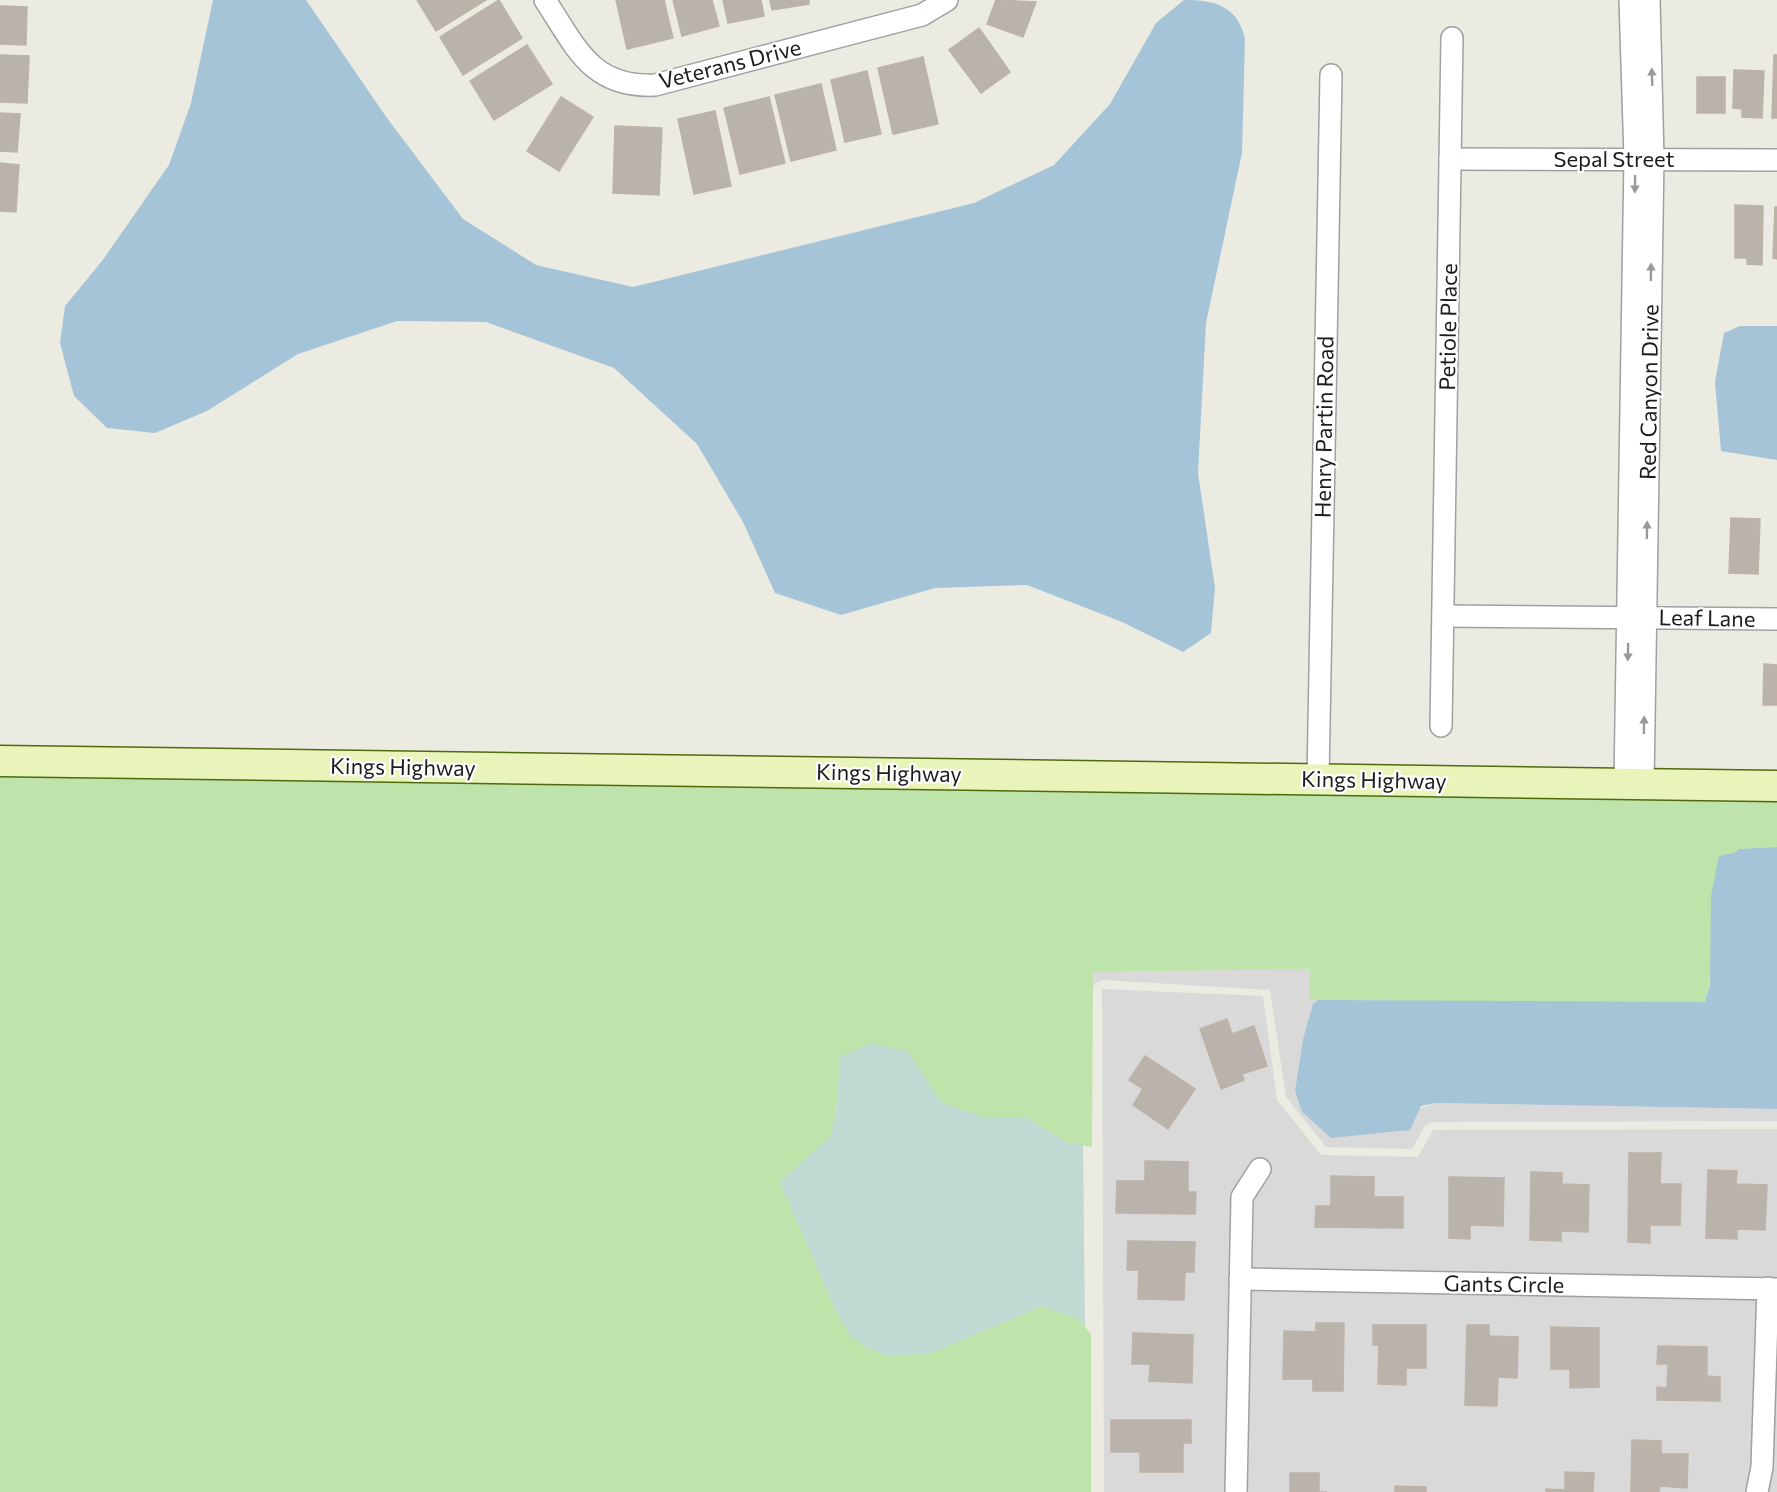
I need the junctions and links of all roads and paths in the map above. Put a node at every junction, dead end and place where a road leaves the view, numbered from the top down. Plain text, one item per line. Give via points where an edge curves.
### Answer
1 (545, 0) edge
2 (946, 0) edge
3 (1630, 0) edge
4 (1648, 0) edge
5 (1452, 38) dead end
6 (1331, 75) dead end
7 (1644, 158) junction
8 (1450, 159) junction
9 (1777, 160) edge
10 (1443, 616) junction
11 (1637, 616) junction
12 (1777, 619) edge
13 (1441, 726) dead end
14 (0, 761) edge
15 (1318, 779) junction
16 (1634, 783) junction
17 (1777, 786) edge
18 (1260, 1169) dead end
19 (1240, 1279) junction
20 (1773, 1289) edge
21 (1236, 1492) edge
22 (1757, 1492) edge

1 - 2 street, Veterans Drive via 581,54 599,73 633,86 656,85 922,15
3 - 7 street, Red Canyon Drive
7 -> 4 street, Red Canyon Drive
5 - 8 street, Petiole Place
6 - 15 street, Henry Partin Road
7 - 8 street, Sepal Street
7 - 9 street, Sepal Street
7 - 11 street, Red Canyon Drive
8 - 10 street, Petiole Place
10 - 11 street
10 - 13 street, Petiole Place
11 - 12 street, Leaf Lane
11 - 16 street, Red Canyon Drive
14 - 15 street, Kings Highway
15 - 16 street, Kings Highway
16 - 17 street, Kings Highway
18 - 19 street via 1242,1197
19 - 20 street, Gants Circle
19 - 21 street
20 - 22 street, Gants Circle via 1762,1467

